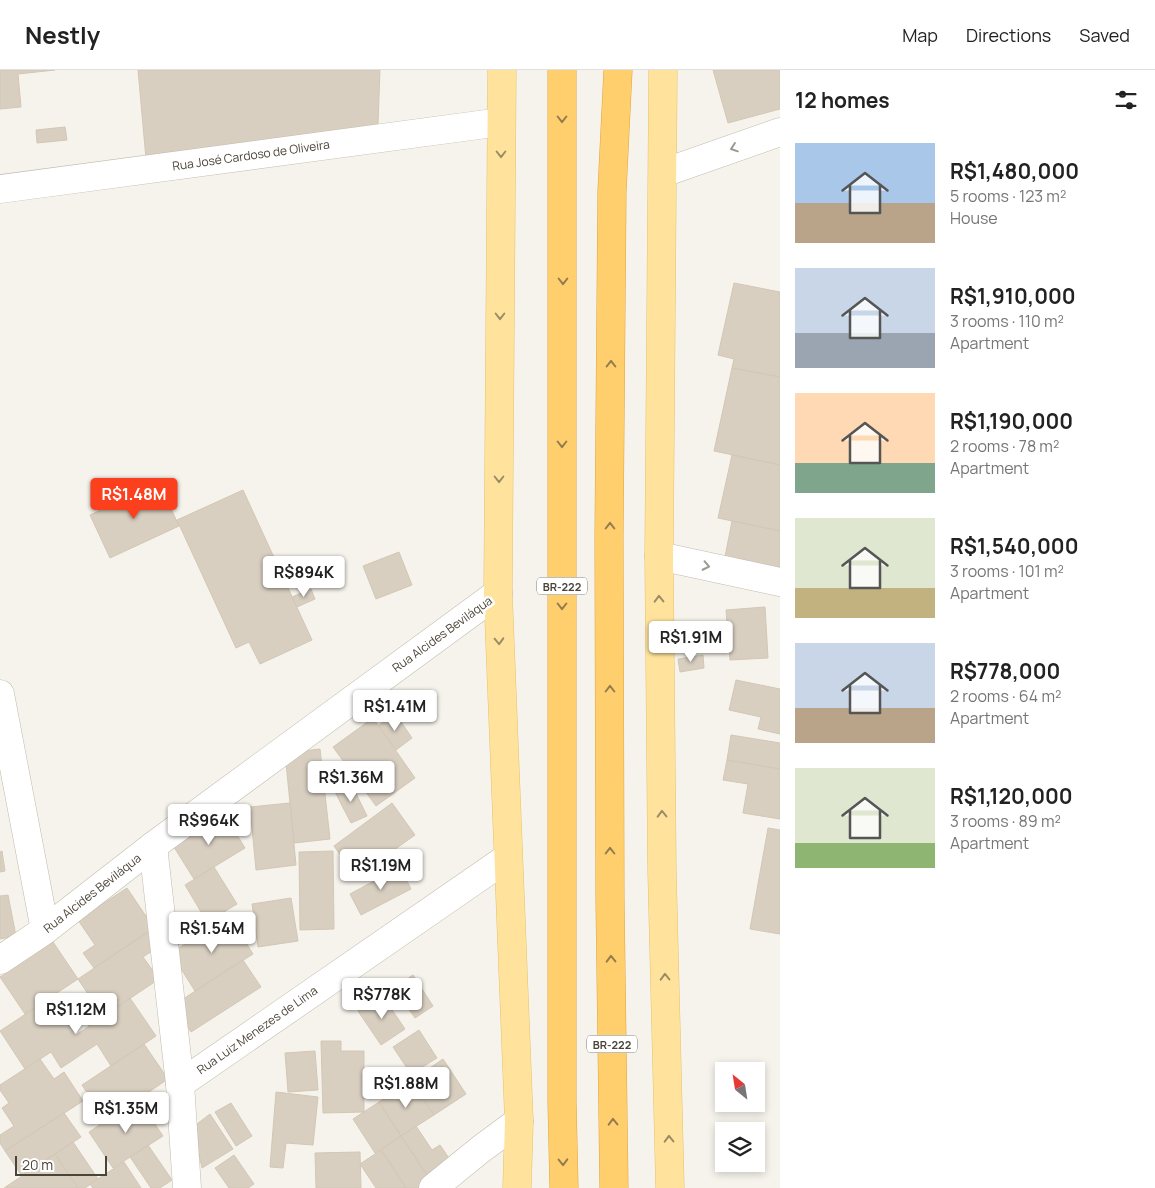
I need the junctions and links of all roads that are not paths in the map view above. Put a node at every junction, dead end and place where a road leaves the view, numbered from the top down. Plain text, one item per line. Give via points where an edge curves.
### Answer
1 (502, 70) edge
2 (562, 70) edge
3 (618, 70) edge
4 (663, 70) edge
5 (501, 122) junction
6 (780, 132) edge
7 (663, 173) junction
8 (0, 189) edge
9 (659, 556) junction
10 (780, 582) edge
11 (498, 593) junction
12 (0, 694) edge
13 (153, 846) junction
14 (507, 858) junction
15 (45, 930) junction
16 (0, 960) edge
17 (180, 1084) junction
18 (518, 1121) junction
19 (187, 1188) edge
20 (433, 1188) edge
21 (517, 1188) edge
22 (564, 1188) edge
23 (614, 1188) edge
24 (670, 1188) edge

1 - 5 main road
2 -> 22 highway, BR-222
23 -> 3 highway, BR-222 via 610,527 612,201
4 - 7 main road
5 - 8 street, Rua José Cardoso de Oliveira
5 -> 11 main road
6 -> 7 street
7 - 9 main road
9 -> 10 street
24 -> 9 main road
11 - 13 street, Rua Alcides Beviláqua
11 -> 14 main road
12 - 15 street
13 - 15 street, Rua Alcides Beviláqua
13 - 17 street
14 - 17 street, Rua Luiz Menezes de Lima
14 - 18 main road
15 - 16 street, Rua Alcides Beviláqua
17 - 19 street
18 - 20 street
18 - 21 main road

